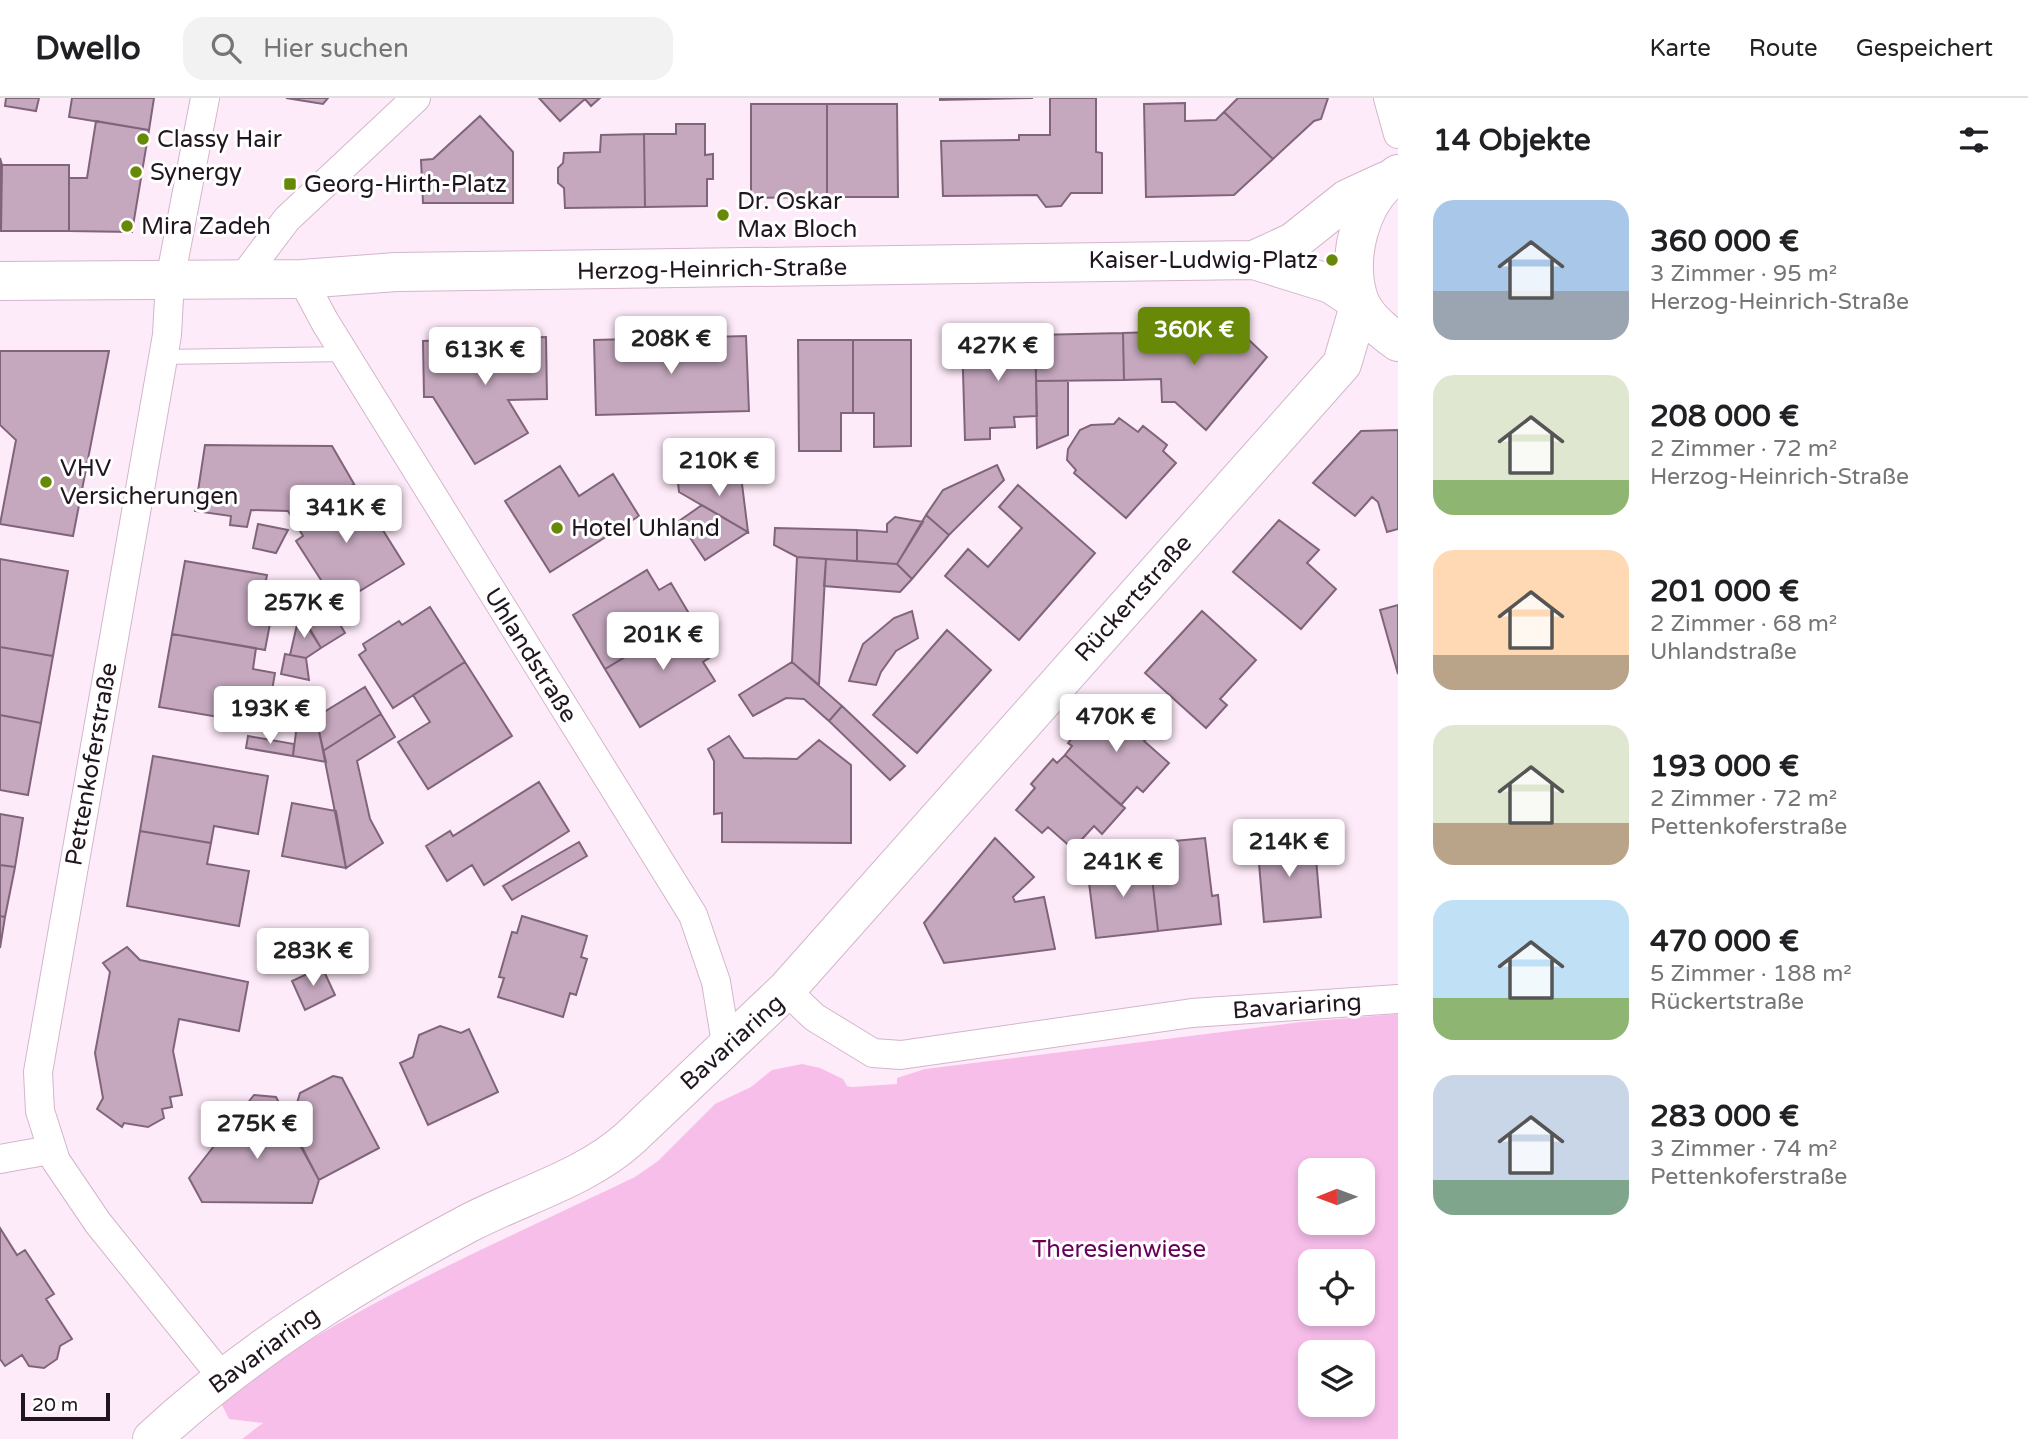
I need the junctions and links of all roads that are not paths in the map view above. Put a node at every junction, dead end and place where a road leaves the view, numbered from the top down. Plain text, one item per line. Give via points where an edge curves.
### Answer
1 (205, 98) edge
2 (416, 98) edge
3 (1388, 98) edge
4 (1398, 134) edge
5 (1393, 177) edge
6 (1254, 260) junction
7 (302, 279) junction
8 (170, 280) junction
9 (241, 280) junction
10 (0, 281) edge
11 (1360, 303) junction
12 (1398, 342) edge
13 (345, 354) junction
14 (1398, 355) edge
15 (163, 357) junction
16 (1342, 364) junction
17 (786, 990) junction
18 (1398, 999) edge
19 (726, 1043) junction
20 (50, 1150) junction
21 (0, 1159) edge
22 (222, 1377) junction
23 (152, 1439) edge

1 - 8 street, Pettenkoferstraße
2 - 9 street via 287,219
3 - 4 street
5 - 6 street, Herzog-Heinrich-Straße via 1356,193 1293,242
5 - 11 street via 1363,218 1356,240
6 - 7 street, Herzog-Heinrich-Straße via 396,272
6 - 11 street, Herzog-Heinrich-Straße via 1331,284
7 - 9 street, Herzog-Heinrich-Straße
7 - 13 street, Uhlandstraße
8 - 9 street, Herzog-Heinrich-Straße
8 - 10 street, Herzog-Heinrich-Straße
8 - 15 street, Pettenkoferstraße
11 - 12 street via 1383,332
11 - 16 street, Rückertstraße
13 - 15 lane
13 - 19 street, Uhlandstraße via 693,915 716,982
14 - 16 street
15 - 20 street, Pettenkoferstraße via 44,1024 38,1072 40,1111
16 - 17 street, Rückertstraße
17 - 18 street, Bavariaring via 814,1017 873,1053 901,1055 1192,1013
17 - 19 street, Bavariaring
19 - 22 street, Bavariaring via 608,1158 470,1222 368,1277
20 - 21 street
20 - 22 street, Pettenkoferstraße via 98,1223
22 - 23 street, Bavariaring

